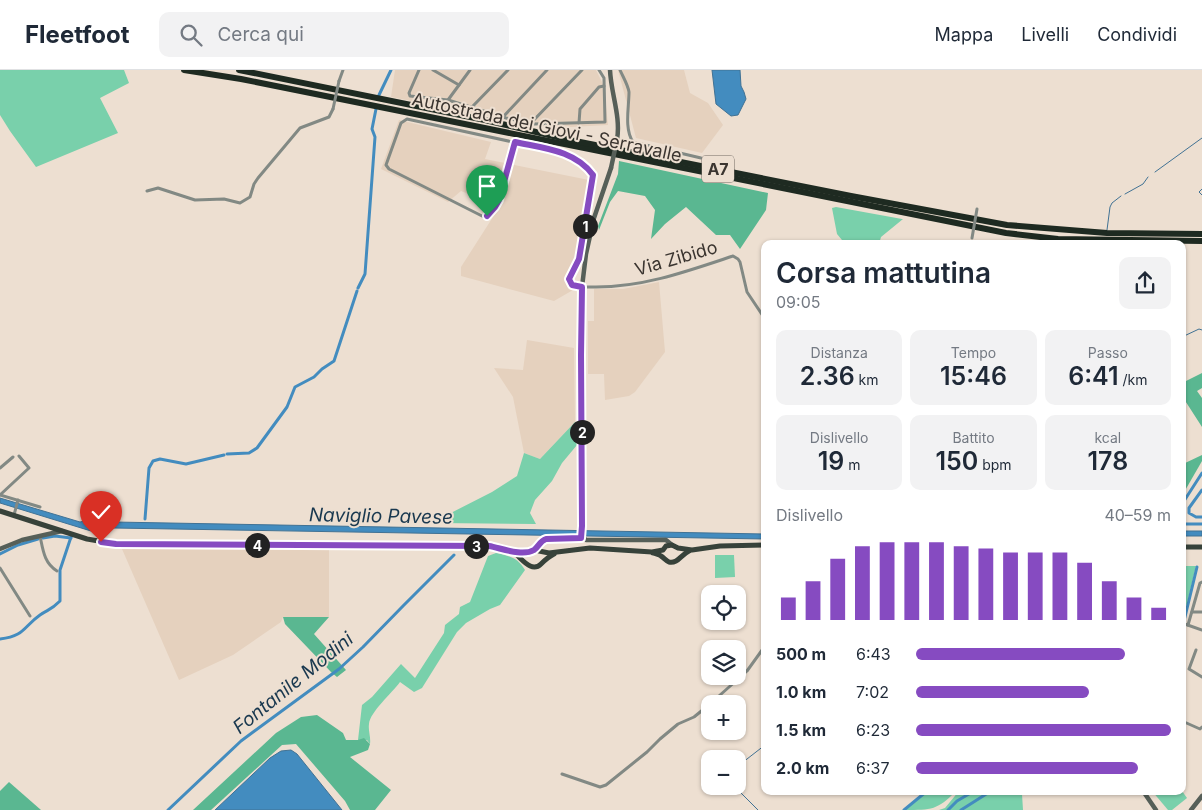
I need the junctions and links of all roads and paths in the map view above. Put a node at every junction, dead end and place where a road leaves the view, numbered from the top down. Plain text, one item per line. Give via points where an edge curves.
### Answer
1 (184, 70) edge
2 (239, 70) edge
3 (343, 70) edge
4 (419, 70) edge
5 (433, 70) edge
6 (470, 70) edge
7 (508, 70) edge
8 (547, 70) edge
9 (582, 70) edge
10 (599, 70) edge
11 (620, 70) edge
12 (610, 71) edge
13 (459, 85) junction
14 (604, 86) junction
15 (448, 100) junction
16 (472, 108) junction
17 (503, 117) junction
18 (531, 123) junction
19 (579, 123) junction
20 (515, 142) junction
21 (701, 158) dead end
22 (147, 192) dead end
23 (977, 209) dead end
24 (1202, 234) edge
25 (972, 238) dead end
26 (1106, 240) edge
27 (1186, 242) edge
28 (1202, 242) edge
29 (582, 287) junction
30 (761, 313) edge
31 (19, 456) dead end
32 (13, 457) dead end
33 (0, 468) edge
34 (0, 495) edge
35 (18, 501) junction
36 (40, 507) dead end
37 (0, 511) edge
38 (15, 512) junction
39 (47, 526) junction
40 (64, 531) junction
41 (46, 534) junction
42 (40, 535) junction
43 (582, 536) junction
44 (672, 545) junction
45 (761, 545) edge
46 (1186, 547) edge
47 (1202, 547) edge
48 (678, 548) junction
49 (0, 549) edge
50 (508, 550) junction
51 (663, 550) junction
52 (692, 550) junction
53 (534, 551) junction
54 (645, 551) junction
55 (560, 552) junction
56 (680, 556) junction
57 (663, 557) junction
58 (542, 563) junction
59 (527, 564) junction
60 (0, 568) edge
61 (57, 571) dead end
62 (1201, 582) edge
63 (1192, 612) junction
64 (1202, 612) edge
65 (30, 616) dead end
66 (1188, 625) joint
67 (1202, 630) edge
68 (1196, 650) dead end
69 (761, 652) edge
70 (1202, 677) edge
71 (720, 695) edge
72 (701, 711) edge
73 (1186, 723) edge
74 (1202, 727) edge
75 (562, 774) dead end
76 (1144, 795) edge
77 (1201, 798) edge
78 (1155, 808) edge
79 (1191, 810) edge

1 - 26 highway, Autostrada dei Giovi - Serravalle / A7 via 1006,234
2 - 24 highway, Autostrada dei Giovi - Serravalle / A7 via 570,140 1006,225 1107,233
3 - 22 street, bridge via 329,117 300,128 258,178 246,201 195,200 158,188
4 - 15 street via 409,93
5 - 13 street
6 - 13 street
7 - 16 street
8 - 17 street
9 - 18 street
10 - 14 street
11 - 21 street via 628,89 633,142
12 - 29 main road, bridge via 618,119 617,140 594,218
13 - 15 street
14 - 19 street via 580,108
14 - 19 street via 606,121
15 - 16 street
16 - 17 street
17 - 18 street
18 - 19 street
20 - 20 street via 499,200 484,217 389,169 386,164 405,120
20 - 29 street via 571,156 592,173 579,259 569,279 572,285
23 - 25 street, bridge
27 - 28 highway, Autostrada dei Giovi - Serravalle / A7
29 - 30 street, Via Zibido via 655,281 733,256 740,262 747,292
29 - 43 main road
31 - 34 street via 30,468
32 - 33 street
34 - 35 street
35 - 36 street
35 - 38 street
37 - 38 main road
38 - 39 main road
39 - 40 main road
39 - 41 main road
40 - 41 main road
40 - 50 main road via 116,544 489,546
41 - 42 main road
42 - 49 main road
42 - 61 street via 46,562
43 - 44 main road via 586,540 666,540
43 - 53 main road via 580,539 546,539
44 - 48 main road
44 - 51 main road
45 - 52 main road
46 - 47 main road
48 - 52 main road
48 - 56 main road
50 - 53 main road
50 - 59 main road
51 - 54 main road
51 - 57 main road
52 - 56 main road
53 - 55 main road
53 - 58 main road via 543,558
53 - 59 main road via 525,557
54 - 55 main road via 590,548
54 - 57 main road
55 - 58 main road
56 - 57 main road via 672,563
58 - 59 main road via 535,568
60 - 65 street
62 - 63 street
63 - 64 street
63 - 66 street
66 - 67 street
68 - 70 street via 1189,669
69 - 71 street via 747,671
72 - 75 street via 678,724 606,785 600,787
73 - 74 street via 1198,729
76 - 78 main road
77 - 79 main road

